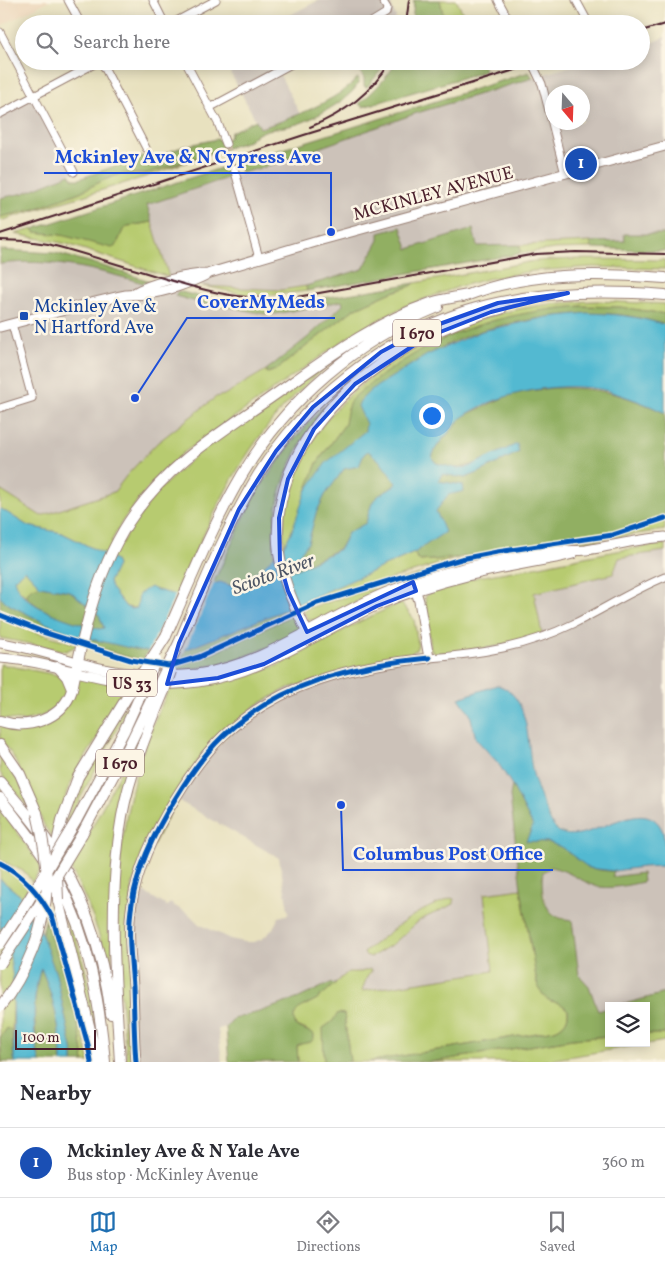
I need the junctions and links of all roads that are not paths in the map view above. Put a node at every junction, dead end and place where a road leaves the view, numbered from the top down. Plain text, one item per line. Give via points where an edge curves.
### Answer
1 (68, 0) edge
2 (153, 0) edge
3 (216, 0) edge
4 (382, 0) edge
5 (498, 0) edge
6 (576, 0) edge
7 (76, 15) edge
8 (161, 15) edge
9 (188, 15) edge
10 (383, 15) edge
11 (506, 15) edge
12 (584, 15) edge
13 (0, 32) edge
14 (15, 60) edge
15 (20, 70) edge
16 (83, 70) edge
17 (105, 70) edge
18 (190, 70) edge
19 (280, 70) edge
20 (535, 70) edge
21 (34, 96) junction
22 (209, 108) junction
23 (0, 114) edge
24 (226, 144) tunnel mouth
25 (665, 146) edge
26 (146, 148) dead end
27 (234, 168) tunnel mouth
28 (74, 172) dead end
29 (565, 174) junction
30 (259, 258) junction
31 (665, 278) edge
32 (568, 293) junction
33 (468, 295) junction
34 (665, 295) edge
35 (12, 324) junction
36 (0, 327) edge
37 (0, 408) edge
38 (665, 537) edge
39 (665, 576) edge
40 (415, 586) junction
41 (307, 632) junction
42 (166, 636) junction
43 (0, 643) edge
44 (0, 658) edge
45 (428, 658) junction
46 (77, 666) junction
47 (58, 667) junction
48 (190, 682) junction
49 (72, 690) junction
50 (160, 691) junction
51 (0, 721) edge
52 (0, 745) edge
53 (0, 782) edge
54 (0, 798) edge
55 (0, 944) edge
56 (0, 964) edge
57 (0, 1007) edge
58 (98, 1062) edge
59 (105, 1062) edge
60 (119, 1062) edge
61 (136, 1062) edge

1 - 7 street
2 - 8 street
3 - 9 street
4 - 10 street via 387,8
5 - 11 street
6 - 12 street
13 - 14 street
15 - 21 street
16 - 21 street
17 - 26 street
18 - 22 street
19 - 22 street
20 - 29 street via 542,84
21 - 23 street
21 - 28 street
22 - 24 street
25 - 29 main road, MCKINLEY AVENUE
27 - 30 street
29 - 30 main road, MCKINLEY AVENUE
30 - 35 main road, MCKINLEY AVENUE via 210,274 195,274
31 - 33 highway, I 670 via 564,276
32 - 34 highway, I 670
32 - 41 highway via 491,312 456,324 404,349 342,395 314,429 288,479 279,518 278,542 288,591
32 - 50 highway, I 670, bridge via 498,303 465,312 420,331 381,352 340,382 313,408 259,474 239,509
33 - 42 highway, I 670 via 411,319 374,340 299,401 243,474
33 - 46 highway via 416,308 352,340 188,456 161,482 120,536 97,589
35 - 36 main road, MCKINLEY AVENUE
35 - 37 street via 32,398
38 - 40 main road, US 33
39 - 45 street via 573,624 532,641 490,652
40 - 41 main road, US 33 via 350,609
40 - 45 main road
40 - 48 main road, US 33 via 264,664 218,678
41 - 46 main road, US 33 via 250,661 197,674 148,675
41 - 48 main road via 293,644 269,656
42 - 55 highway, I 670, bridge via 124,731 76,822
42 - 58 highway, bridge via 78,778 57,843 58,900
43 - 46 main road, US 33 via 32,649
44 - 47 main road, US 33
45 - 61 main road via 352,670 289,692 239,722 200,762 158,827 143,861 133,897 130,931
46 - 47 main road, US 33
46 - 48 main road, US 33 via 111,679 146,684
46 - 49 highway
47 - 49 highway
49 - 51 highway via 58,710 42,720 19,725
50 - 56 highway, I 670, bridge via 82,834
50 - 60 highway via 133,772 122,816 115,869
52 - 57 highway, bridge via 20,774 37,814 42,832 47,888 42,919 32,949 20,978
53 - 60 highway via 46,839 83,905 104,972
54 - 59 highway via 37,846 69,902 84,941 97,997

